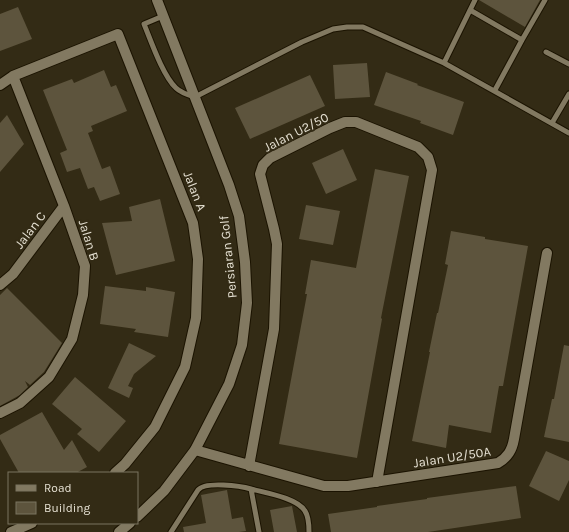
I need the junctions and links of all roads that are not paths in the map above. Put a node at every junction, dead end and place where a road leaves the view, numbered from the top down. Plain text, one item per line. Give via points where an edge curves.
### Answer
1 (157, 0) edge
2 (475, 0) edge
3 (545, 0) edge
4 (470, 10) junction
5 (163, 16) junction
6 (522, 40) junction
7 (546, 52) dead end
8 (444, 63) junction
9 (569, 64) edge
10 (13, 76) junction
11 (0, 85) edge
12 (495, 90) junction
13 (569, 94) edge
14 (195, 97) junction
15 (552, 123) junction
16 (569, 133) edge
17 (64, 206) junction
18 (547, 253) dead end
19 (0, 285) edge
20 (0, 413) edge
21 (195, 450) junction
22 (249, 466) junction
23 (116, 472) edge
24 (377, 482) junction
25 (251, 489) junction
26 (138, 516) edge
27 (30, 524) edge
28 (129, 524) edge
29 (11, 532) edge
30 (119, 532) edge
31 (171, 532) edge
32 (259, 532) edge
33 (309, 532) edge

1 - 5 street, Persiaran Golf
2 - 4 lane
3 - 6 lane
4 - 6 lane
4 - 8 lane
5 - 14 street, Persiaran Golf
5 - 14 lane via 144,24 167,77 183,93
6 - 12 lane
7 - 9 lane
8 - 12 lane
8 - 14 lane via 363,27 347,26 302,42
10 - 11 street, Jalan A
10 - 17 street, Jalan B
10 - 23 street, Jalan A via 118,34 193,224 198,259 196,318 185,367 155,427
12 - 15 lane
13 - 15 lane
14 - 21 street, Persiaran Golf via 239,216 247,303 242,345 229,384
15 - 16 lane
17 - 19 street, Jalan C via 13,274
17 - 20 street, Jalan B via 85,266 83,294 72,339 49,377 20,403
18 - 24 street, Jalan U2/50A via 514,439 512,449 506,458 498,464
21 - 22 street, Jalan U2/50A
21 - 26 street, Persiaran Golf via 164,491
22 - 24 street, Jalan U2/50A via 324,486
22 - 24 street, Jalan U2/50 via 274,329 277,244 260,174 263,165 270,158 330,128 345,122 356,122 418,147 428,157 432,170
25 - 31 lane via 239,486 200,487
25 - 32 lane
25 - 33 lane via 296,502 306,511
27 - 29 street
28 - 30 street

